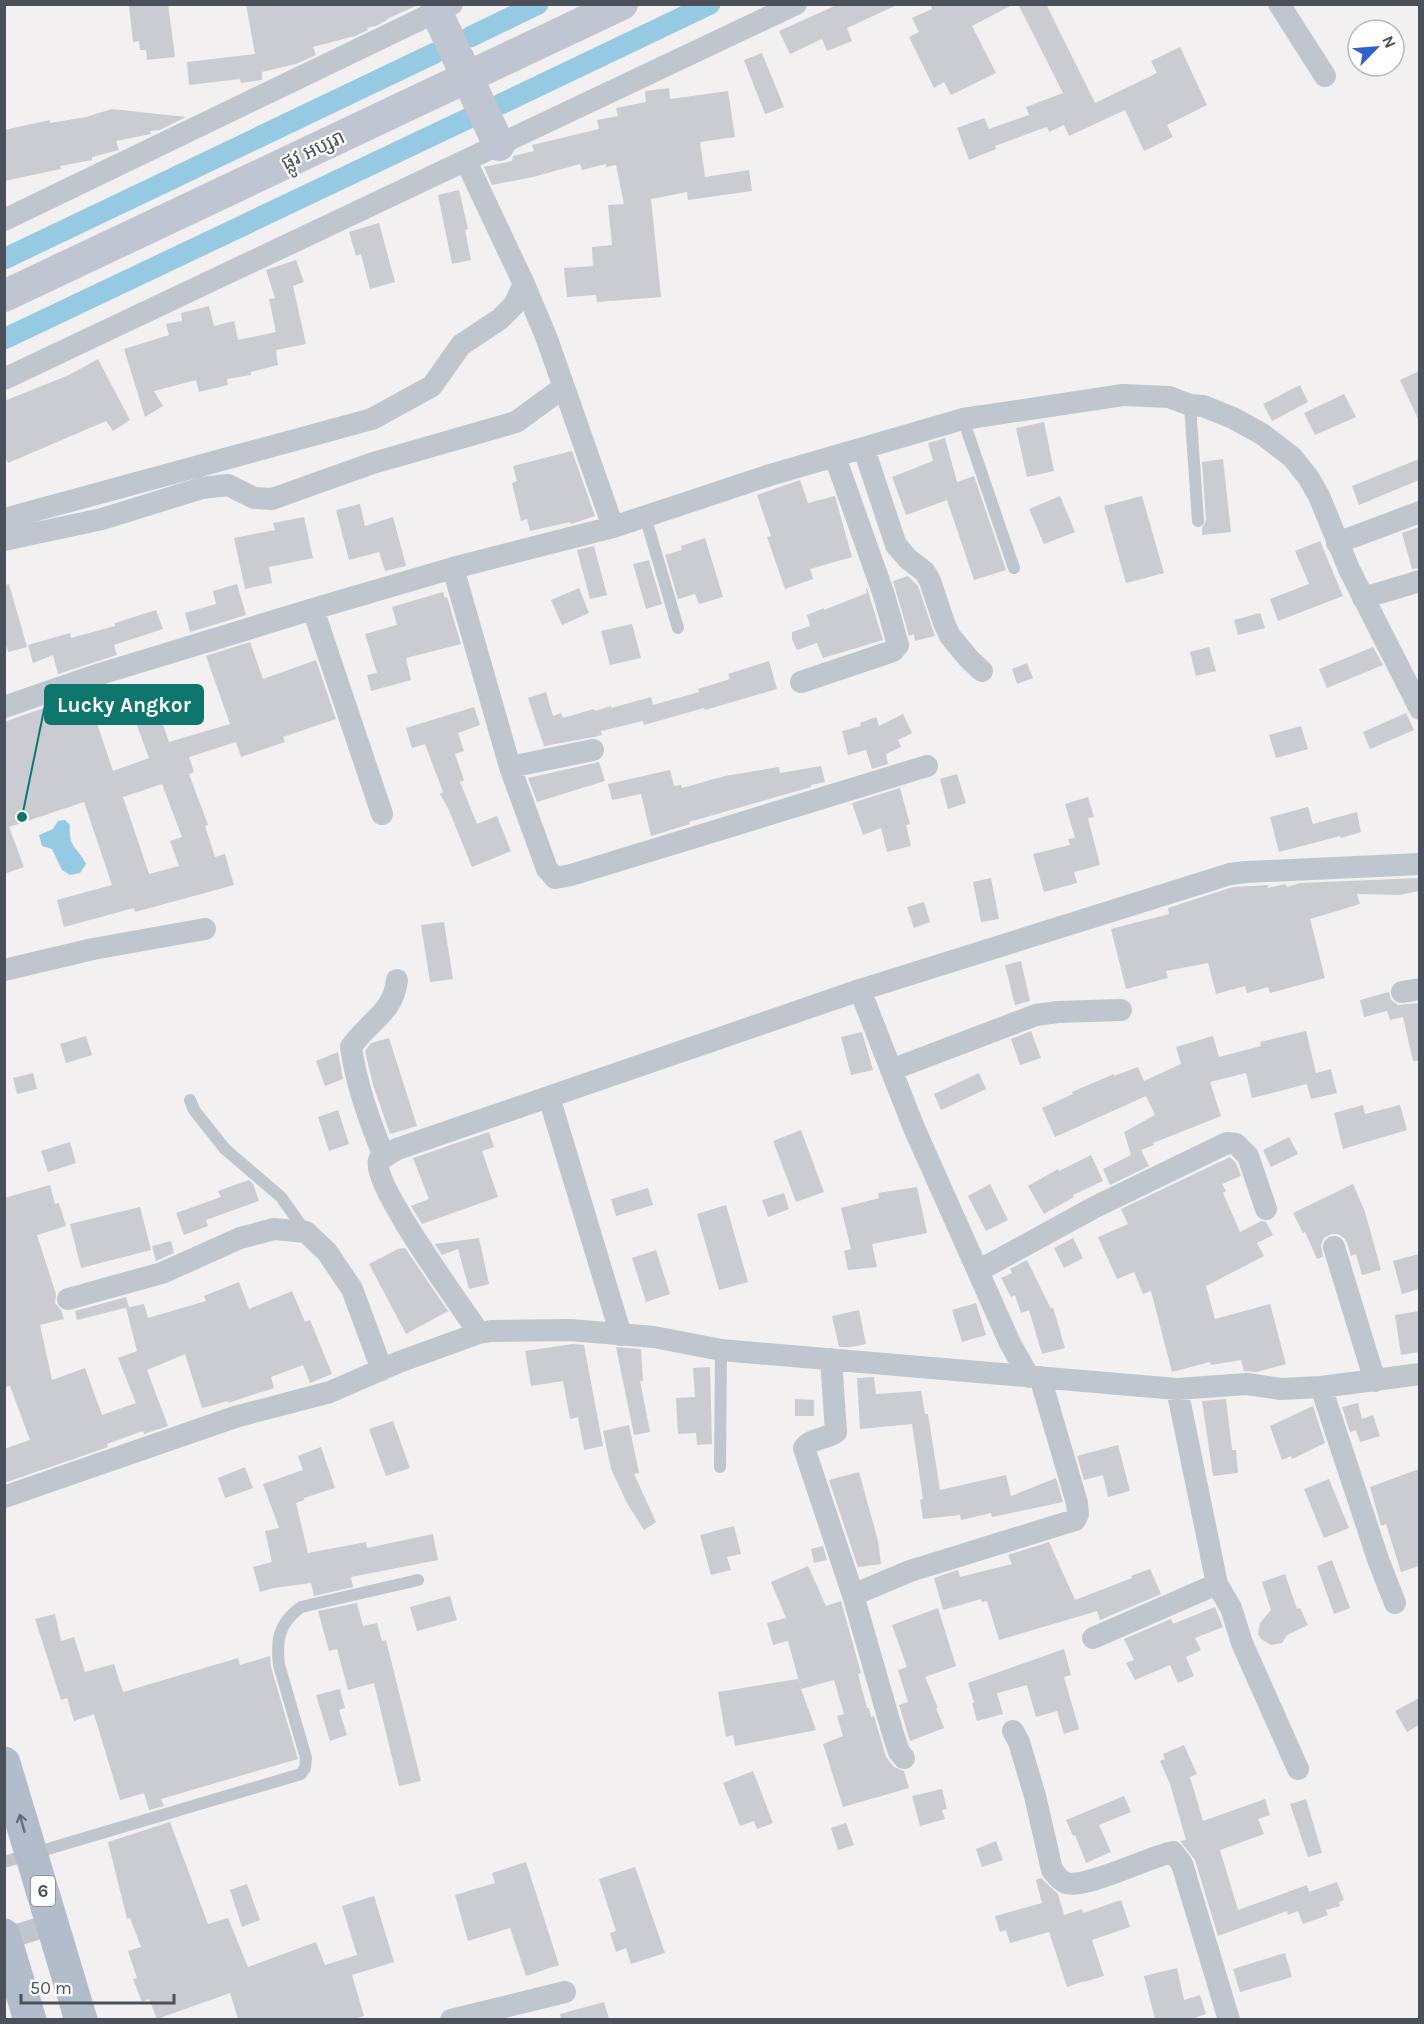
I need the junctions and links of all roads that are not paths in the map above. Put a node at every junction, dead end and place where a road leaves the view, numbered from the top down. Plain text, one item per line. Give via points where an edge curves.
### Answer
1 (622, 4) edge
2 (796, 4) edge
3 (1280, 4) edge
4 (444, 8) edge
5 (1325, 76) dead end
6 (467, 78) junction
7 (499, 145) junction
8 (466, 161) junction
9 (4, 220) edge
10 (524, 284) junction
11 (4, 296) edge
12 (4, 379) edge
13 (564, 387) junction
14 (1190, 405) junction
15 (963, 419) junction
16 (864, 449) junction
17 (835, 457) junction
18 (1419, 513) edge
19 (645, 516) junction
20 (4, 519) edge
21 (1198, 521) dead end
22 (613, 526) junction
23 (4, 540) edge
24 (1337, 543) junction
25 (453, 568) junction
26 (1014, 568) dead end
27 (1419, 581) edge
28 (1363, 598) junction
29 (313, 609) junction
30 (678, 628) dead end
31 (982, 670) dead end
32 (801, 682) dead end
33 (4, 707) edge
34 (1419, 709) edge
35 (593, 750) dead end
36 (510, 766) junction
37 (927, 766) dead end
38 (382, 814) dead end
39 (1419, 864) edge
40 (205, 929) dead end
41 (4, 970) edge
42 (397, 980) dead end
43 (860, 990) junction
44 (1121, 1010) dead end
45 (891, 1070) junction
46 (549, 1096) junction
47 (190, 1100) dead end
48 (384, 1156) junction
49 (1266, 1209) dead end
50 (306, 1232) junction
51 (1334, 1247) dead end
52 (978, 1271) junction
53 (68, 1299) dead end
54 (479, 1333) junction
55 (621, 1335) junction
56 (721, 1350) junction
57 (831, 1359) junction
58 (381, 1370) junction
59 (1419, 1374) edge
60 (1034, 1377) junction
61 (1375, 1381) junction
62 (1320, 1387) junction
63 (1177, 1389) junction
64 (720, 1467) dead end
65 (4, 1497) edge
66 (418, 1580) dead end
67 (1217, 1584) junction
68 (854, 1595) junction
69 (1395, 1603) dead end
70 (1093, 1638) dead end
71 (1013, 1731) dead end
72 (904, 1758) dead end
73 (4, 1763) edge
74 (1298, 1768) dead end
75 (18, 1858) edge
76 (53, 1924) junction
77 (5, 1937) edge
78 (565, 1992) dead end
79 (30, 2019) edge
80 (81, 2019) edge
81 (451, 2019) edge
82 (1229, 2019) edge

1 - 6 main road, ផ្លូវ អប្សរា
2 - 7 street
3 - 5 street
4 - 6 main road
4 - 9 street
6 - 7 main road
6 - 11 main road, ផ្លូវ អប្សរា
7 - 8 street
8 - 10 street
8 - 12 street
10 - 13 street
10 - 20 street via 514,305 461,345 432,386 372,419
13 - 22 street
13 - 23 street via 516,422 373,463 272,499 254,498 228,485 201,488 102,519
14 - 15 street via 1169,397 1124,395
14 - 21 lane
14 - 24 street via 1233,418 1292,457 1318,496
15 - 16 street
15 - 26 lane
16 - 17 street
16 - 31 street via 896,544 925,572 950,636
17 - 19 street
17 - 32 street via 898,645 893,651
18 - 24 street
19 - 22 street
19 - 30 lane
22 - 25 street
24 - 28 street
25 - 29 street
25 - 36 street
27 - 28 street
28 - 34 street
29 - 33 street
29 - 38 street
35 - 36 street
36 - 37 street via 547,869 555,878
39 - 43 street via 1230,874
40 - 41 street
42 - 48 street via 390,1005 351,1047
43 - 45 street
43 - 46 street
44 - 45 street via 1036,1015
45 - 52 street
46 - 48 street
46 - 55 street
47 - 50 lane via 225,1149 281,1197
48 - 54 street via 377,1166 387,1192
49 - 52 street via 1248,1156 1236,1144 1227,1143 1095,1207
50 - 53 street via 274,1229 240,1238 162,1273
50 - 58 street via 327,1252 352,1289
51 - 61 street
52 - 60 street via 1010,1343
54 - 55 street via 570,1330
54 - 58 street
55 - 56 street
56 - 57 street
56 - 64 lane
57 - 60 street
57 - 68 street via 836,1432 804,1448
58 - 65 street via 330,1392 235,1417
59 - 61 street
60 - 63 street
60 - 68 street via 1077,1503 1075,1520 910,1571
61 - 62 street
62 - 63 street via 1281,1389 1247,1384
62 - 69 street
63 - 67 street
66 - 75 lane via 301,1607 283,1624 279,1665 306,1758 301,1774
67 - 70 street
67 - 74 street via 1231,1608 1245,1652
68 - 72 street via 893,1734
71 - 82 street via 1035,1796 1052,1870 1060,1879 1066,1883 1086,1882 1173,1852 1182,1864
75 -> 73 main road, 6
75 - 76 main road, 6
76 - 77 street
76 - 80 main road, 6
77 - 79 main road
78 - 81 street

